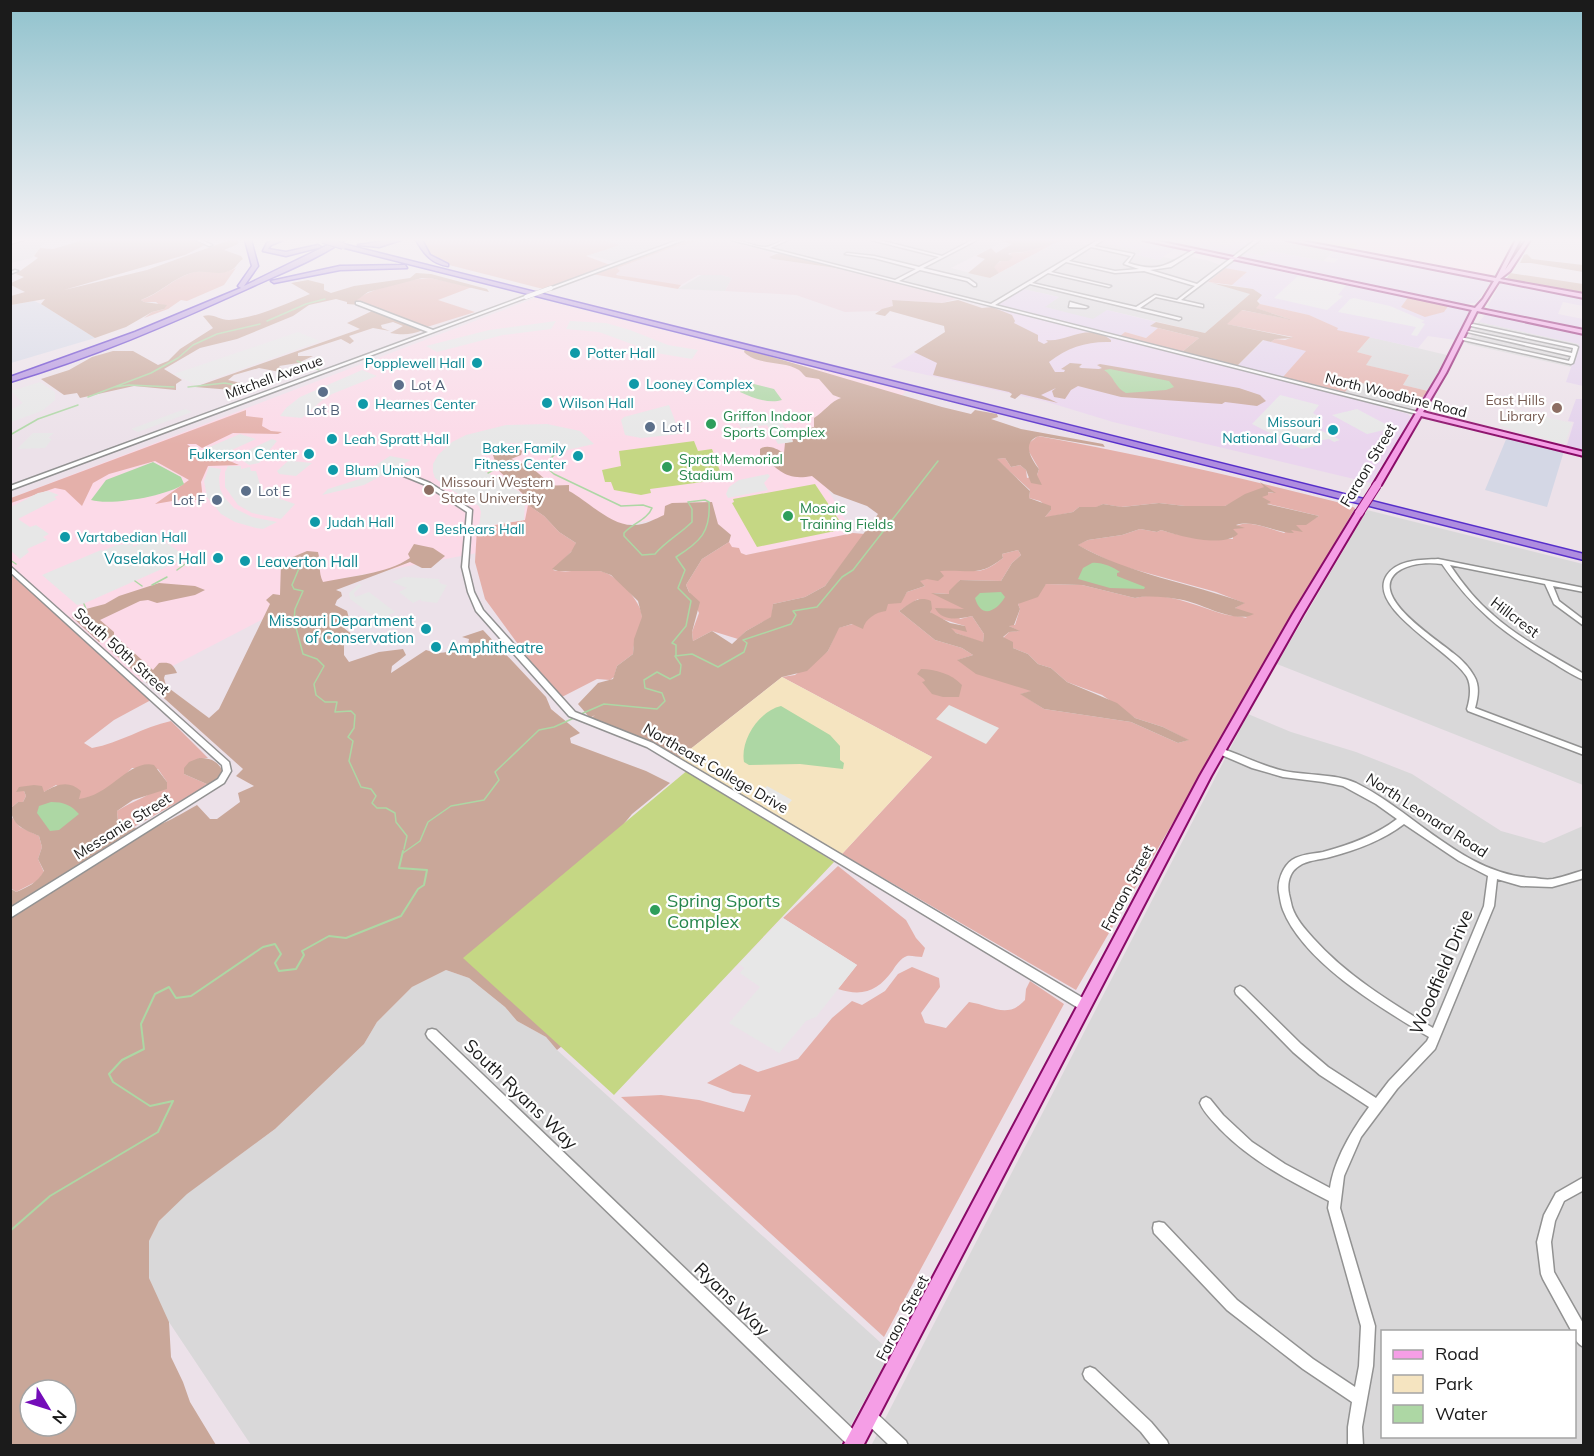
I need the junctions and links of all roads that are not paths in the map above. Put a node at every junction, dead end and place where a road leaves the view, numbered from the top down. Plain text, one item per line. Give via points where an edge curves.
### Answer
1 (189, 308) edge
2 (200, 308) edge
3 (371, 308) edge
4 (495, 308) edge
5 (599, 308) edge
6 (603, 308) edge
7 (1004, 308) edge
8 (1132, 308) edge
9 (1469, 308) edge
10 (1469, 308) edge
11 (1136, 309) joint
12 (1478, 310) junction
13 (1185, 321) dead end
14 (1473, 325) junction
15 (431, 331) junction
16 (1469, 332) junction
17 (1584, 332) edge
18 (1465, 339) junction
19 (1573, 355) junction
20 (1451, 357) junction
21 (10, 374) edge
22 (10, 380) edge
23 (1419, 413) junction
24 (1584, 454) edge
25 (401, 473) dead end
26 (10, 488) edge
27 (1584, 549) edge
28 (1584, 557) edge
29 (1444, 562) junction
30 (10, 568) edge
31 (1548, 583) junction
32 (1584, 590) edge
33 (1584, 624) edge
34 (1584, 678) edge
35 (560, 702) joint
36 (1220, 751) junction
37 (1584, 753) edge
38 (215, 755) joint
39 (1404, 819) junction
40 (1493, 874) junction
41 (1584, 874) edge
42 (10, 914) edge
43 (1240, 991) dead end
44 (1084, 1005) junction
45 (432, 1034) dead end
46 (1435, 1035) junction
47 (1206, 1103) dead end
48 (1377, 1106) junction
49 (585, 1181) joint
50 (1584, 1184) edge
51 (1334, 1197) junction
52 (1159, 1228) dead end
53 (1584, 1340) edge
54 (1090, 1374) dead end
55 (1359, 1398) junction
56 (869, 1416) junction
57 (854, 1443) edge
58 (901, 1446) edge
59 (1162, 1446) edge
60 (1356, 1446) edge

1 - 21 highway
2 - 22 highway
3 - 15 street
4 - 15 street, Mitchell Avenue, bridge
5 - 28 highway
6 - 27 highway
7 - 23 street, North Woodbine Road
8 - 11 street
9 - 12 main road
10 - 12 main road
11 - 13 street
12 - 14 main road, Faraon Street
12 - 17 main road
12 - 20 main road, Faraon Street
14 - 16 main road, Faraon Street
14 - 19 street via 1576,347
15 - 26 street, Mitchell Avenue via 256,396 250,406 226,407
16 - 18 main road, Faraon Street
16 - 19 street
18 - 19 street via 1571,363
18 - 20 main road, Faraon Street
20 - 23 main road, Faraon Street
23 - 24 main road, North Woodbine Road
23 - 36 main road, Faraon Street, bridge
25 - 35 street, Northeast College Drive via 422,481 470,511 465,567 471,592 480,611
29 - 31 street
29 - 34 street, Hillcrest via 1472,601 1494,622
29 - 37 street via 1405,565 1392,573 1385,590 1395,608 1465,668 1474,689 1471,709
30 - 38 street, South 50th Street
31 - 32 street
31 - 33 street via 1556,602
35 - 44 street, Northeast College Drive via 572,714 651,745
36 - 39 street, North Leonard Road via 1291,776 1340,780
36 - 44 main road, Faraon Street
38 - 42 street, Messanie Street via 226,765 221,781
39 - 40 street, North Leonard Road via 1451,852
39 - 46 street via 1352,847 1295,862 1284,879 1283,898 1295,924 1324,957
40 - 41 street, North Leonard Road via 1559,884
40 - 46 street, Woodfield Drive via 1489,906
43 - 48 street via 1324,1071
44 - 56 main road, Faraon Street
45 - 49 street, South Ryans Way
46 - 48 street, Woodfield Drive via 1431,1045
47 - 51 street via 1217,1119 1265,1159
48 - 51 street, Woodfield Drive via 1346,1155
49 - 57 street, Ryans Way
50 - 53 street via 1560,1197 1544,1242 1548,1274
51 - 55 street, Woodfield Drive via 1342,1245 1368,1326
52 - 55 street via 1238,1310
54 - 59 street
55 - 60 street, Woodfield Drive
56 - 57 main road, Faraon Street
56 - 58 street

